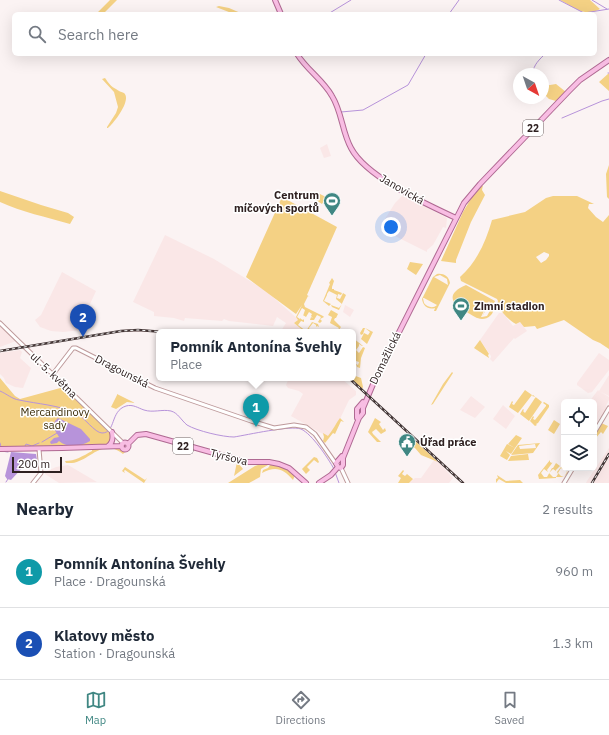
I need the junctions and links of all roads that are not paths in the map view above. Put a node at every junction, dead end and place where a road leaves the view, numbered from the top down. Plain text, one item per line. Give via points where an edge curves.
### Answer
1 (275, 0) edge
2 (279, 12) edge
3 (298, 56) edge
4 (609, 60) edge
5 (456, 218) junction
6 (0, 323) edge
7 (53, 374) junction
8 (609, 408) edge
9 (597, 428) edge
10 (111, 432) junction
11 (124, 444) junction
12 (108, 446) junction
13 (0, 448) edge
14 (39, 449) junction
15 (338, 466) junction
16 (571, 471) edge
17 (33, 483) edge
18 (306, 483) edge
19 (319, 483) edge
20 (348, 483) edge
21 (564, 483) edge

1 - 2 main road
3 - 5 main road, Janovická via 333,97 346,138 363,164 390,183
4 - 5 main road, 22 via 580,80 568,92 480,184 464,203
5 - 15 main road, Domažlická / 22 via 360,411
6 - 7 street, ul. 5. května
7 - 10 street, ul. 5. května
7 - 15 street, Dragounská via 74,348 155,388 270,427 300,425 310,429
8 - 9 street
10 - 11 street, ul. 5. května
10 - 12 main road via 112,442
11 - 12 main road
11 - 18 main road, Tyršova / 22 via 146,434 246,462 279,464 290,468
12 - 14 main road
13 - 14 main road
14 - 17 street via 41,473
15 - 19 main road
15 - 20 street
16 - 21 street

